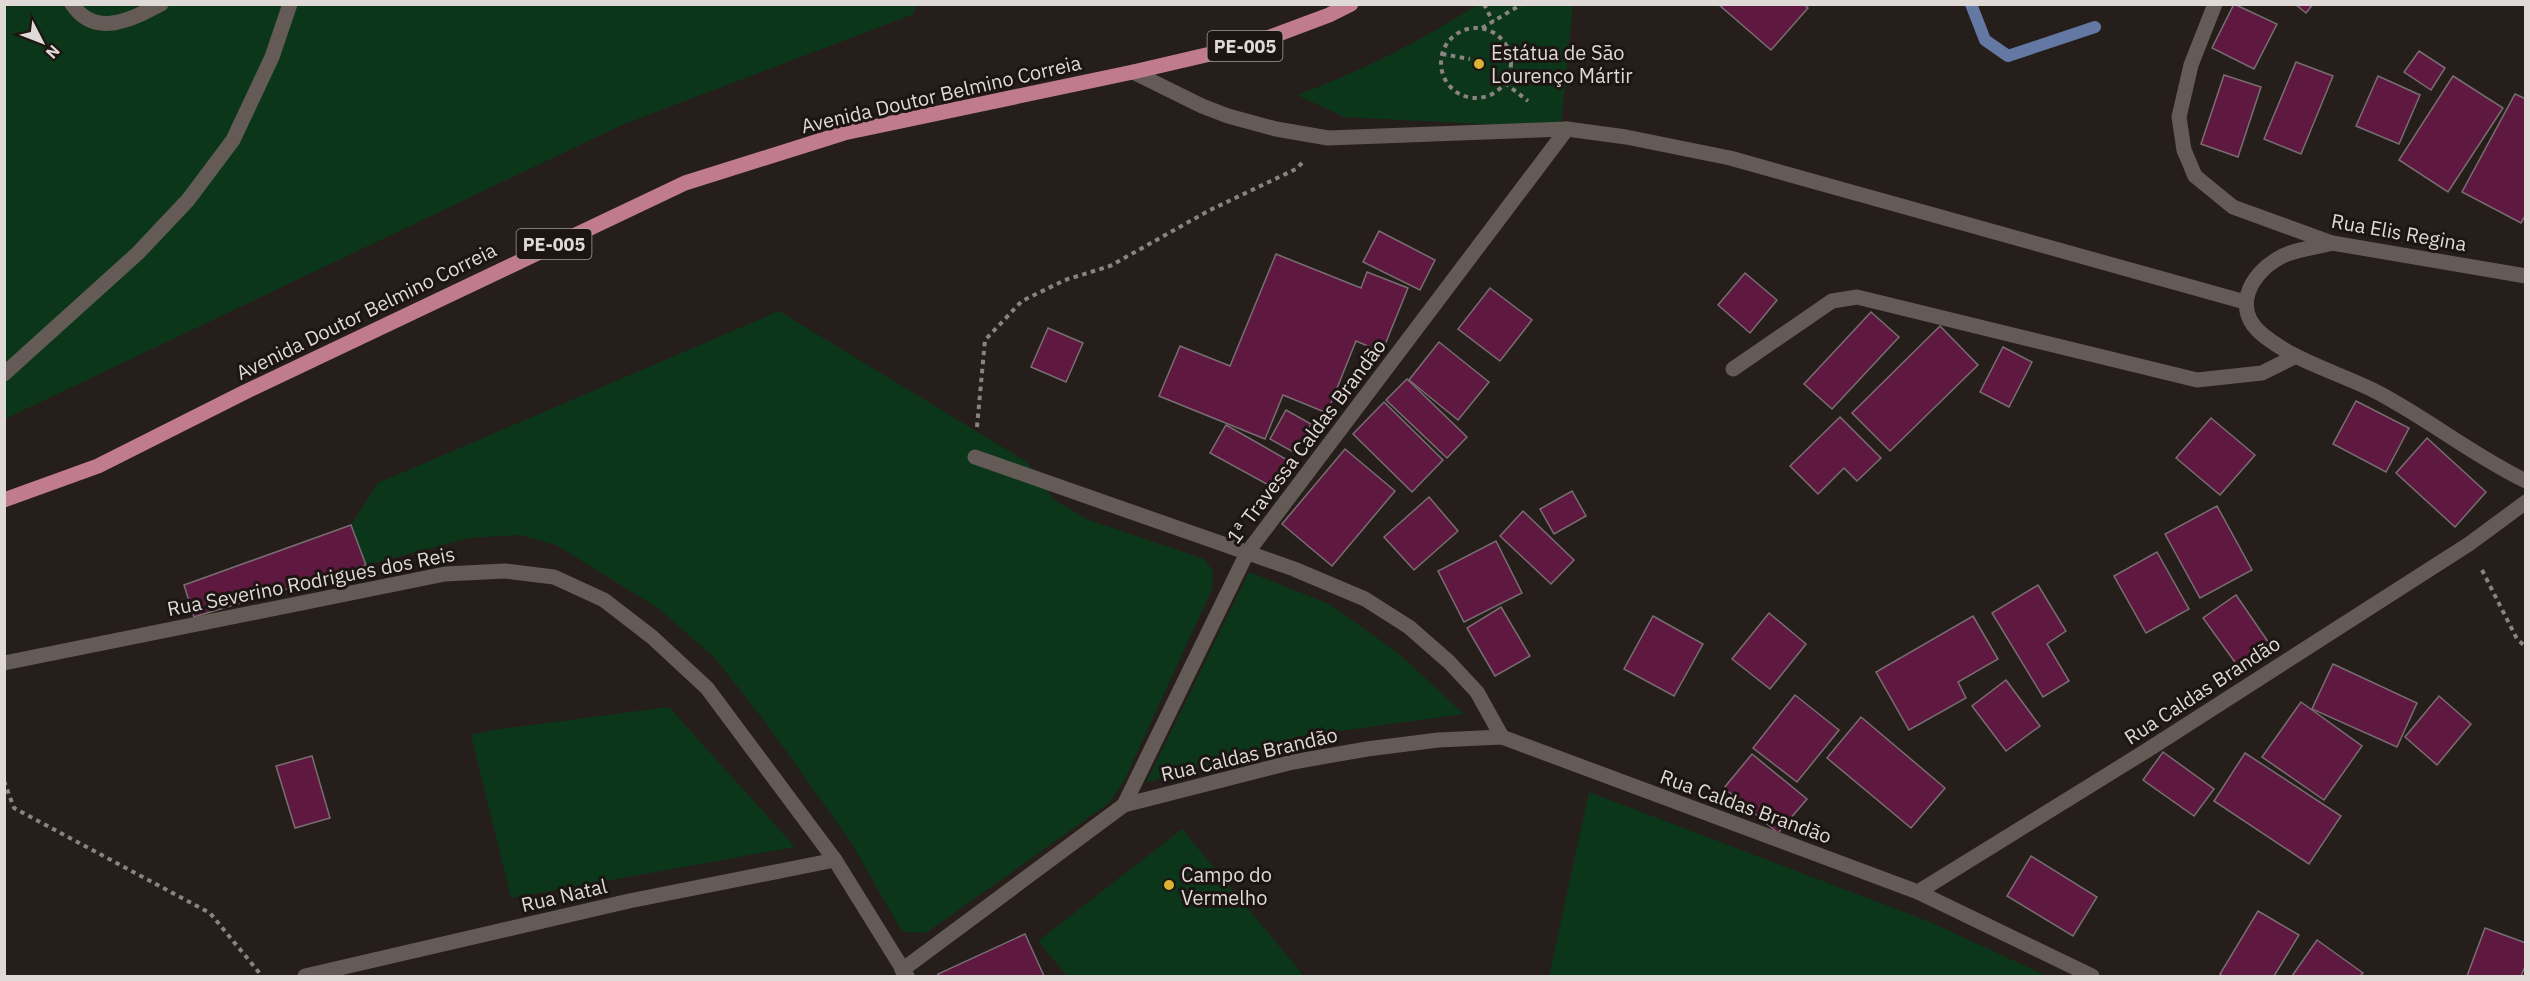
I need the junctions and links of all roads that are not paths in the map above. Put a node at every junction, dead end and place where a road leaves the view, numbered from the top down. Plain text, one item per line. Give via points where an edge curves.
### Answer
1 (72, 4) edge
2 (161, 4) edge
3 (290, 4) edge
4 (1351, 4) edge
5 (2215, 4) edge
6 (1133, 72) junction
7 (1567, 129) junction
8 (2332, 243) junction
9 (2526, 276) edge
10 (2245, 302) junction
11 (2296, 356) junction
12 (1732, 369) dead end
13 (4, 374) edge
14 (975, 457) road end
15 (2526, 481) edge
16 (4, 500) edge
17 (2526, 502) edge
18 (1246, 553) junction
19 (4, 663) edge
20 (1502, 737) junction
21 (1124, 805) junction
22 (835, 860) junction
23 (1918, 892) junction
24 (905, 973) edge
25 (304, 976) edge
26 (2092, 976) edge

1 - 2 street via 93,21 112,25
3 - 13 street via 272,57 233,140 188,200 138,253
4 - 6 main road, PE-005 via 1249,45
5 - 8 street, Rua Elis Regina via 2191,65 2179,117 2184,150 2195,176 2233,207
6 - 7 street via 1228,116 1328,138
6 - 16 main road, Avenida Doutor Belmino Correia / PE-005 via 844,133 685,183 286,372 98,466
7 - 10 street via 1730,158
7 - 18 street, 1ª Travessa Caldas Brandão
8 - 9 street, Rua Elis Regina
8 - 10 street via 2280,256 2261,270 2249,286
10 - 11 street via 2260,333
11 - 12 street via 2262,373 2197,380 1857,297 1832,301
11 - 15 street via 2373,390 2492,465
14 - 18 street
17 - 23 street, Rua Caldas Brandão via 2469,544
18 - 20 street via 1365,599 1409,627 1477,692
18 - 21 street, 1ª Travessa Caldas Brandão
19 - 22 street, Rua Severino Rodrigues dos Reis via 445,574 505,571 554,576 604,600 707,688
20 - 21 street, Rua Caldas Brandão via 1438,740 1293,762
20 - 23 street, Rua Caldas Brandão
21 - 24 street, Rua Caldas Brandão
22 - 24 street, Rua Severino Rodrigues dos Reis
22 - 25 street, Rua Natal via 629,901
23 - 26 street

